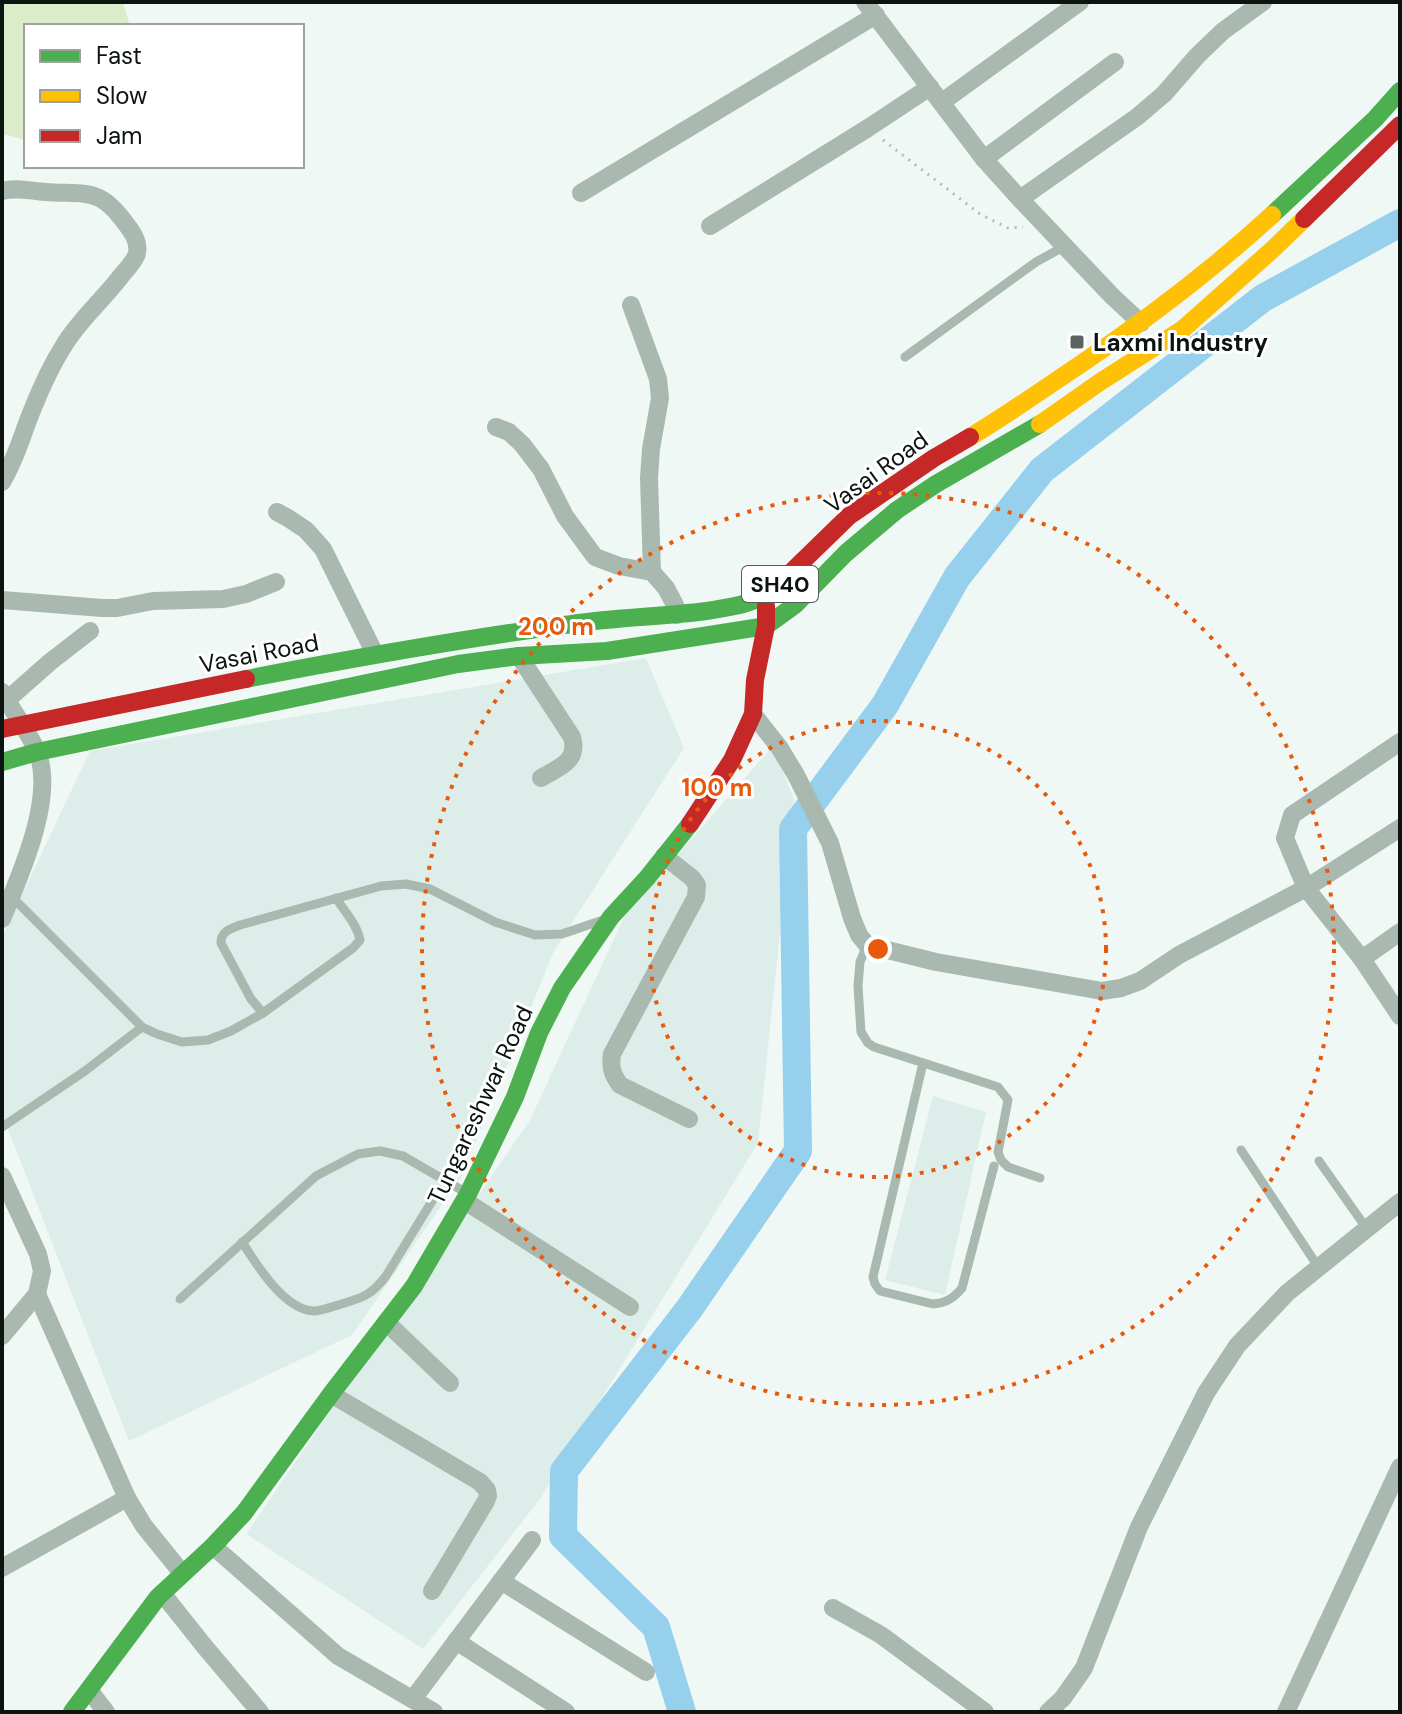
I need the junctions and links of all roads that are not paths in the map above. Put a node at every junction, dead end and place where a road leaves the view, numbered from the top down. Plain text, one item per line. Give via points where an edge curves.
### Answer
1 (1080, 2) edge
2 (1263, 2) edge
3 (871, 8) edge
4 (1115, 62) dead end
5 (1400, 91) edge
6 (936, 95) junction
7 (1400, 125) edge
8 (984, 159) junction
9 (2, 191) edge
10 (581, 193) dead end
11 (1020, 199) junction
12 (710, 226) dead end
13 (1065, 246) junction
14 (631, 305) dead end
15 (1141, 323) junction
16 (905, 357) dead end
17 (496, 427) dead end
18 (2, 482) edge
19 (277, 512) dead end
20 (652, 572) junction
21 (276, 582) dead end
22 (766, 595) junction
23 (2, 600) edge
24 (677, 615) junction
25 (766, 626) junction
26 (90, 631) dead end
27 (375, 654) junction
28 (519, 656) junction
29 (4, 696) edge
30 (753, 714) junction
31 (11, 727) edge
32 (1400, 742) edge
33 (37, 752) junction
34 (2, 762) edge
35 (541, 778) dead end
36 (1400, 828) edge
37 (664, 856) junction
38 (1306, 888) junction
39 (11, 896) junction
40 (336, 898) junction
41 (611, 917) junction
42 (2, 919) edge
43 (1400, 932) edge
44 (867, 945) junction
45 (1362, 959) junction
46 (263, 1013) junction
47 (1400, 1016) edge
48 (142, 1027) junction
49 (923, 1063) junction
50 (689, 1119) dead end
51 (2, 1127) edge
52 (1241, 1150) dead end
53 (1319, 1161) dead end
54 (994, 1166) dead end
55 (2, 1176) edge
56 (1040, 1178) dead end
57 (445, 1180) junction
58 (466, 1197) junction
59 (1400, 1202) edge
60 (1367, 1229) junction
61 (242, 1242) junction
62 (1319, 1268) junction
63 (37, 1294) junction
64 (180, 1299) dead end
65 (630, 1307) dead end
66 (386, 1322) junction
67 (2, 1336) edge
68 (450, 1383) dead end
69 (331, 1394) junction
70 (1400, 1467) edge
71 (127, 1498) junction
72 (532, 1540) dead end
73 (213, 1546) junction
74 (2, 1568) edge
75 (182, 1573) junction
76 (501, 1581) junction
77 (432, 1591) dead end
78 (162, 1593) junction
79 (833, 1608) dead end
80 (456, 1641) junction
81 (646, 1672) dead end
82 (89, 1690) junction
83 (413, 1699) junction
84 (72, 1712) edge
85 (106, 1712) edge
86 (260, 1712) edge
87 (434, 1712) edge
88 (566, 1712) edge
89 (985, 1712) edge
90 (1048, 1712) edge
91 (1286, 1712) edge

1 - 6 street
2 - 11 street via 1223,31 1137,117
3 - 6 street
3 - 10 street
4 - 8 street
5 - 15 main road, Vasai Road / SH40 via 1232,252
6 - 8 street
6 - 12 street via 868,128
7 - 25 main road, Vasai Road / SH40 via 1183,329 897,510
8 - 11 street
9 - 18 street via 75,192 103,198 137,245 136,255 62,348
11 - 13 street
13 - 15 street
13 - 16 lane
14 - 20 street via 660,398 649,478
15 - 22 main road, Vasai Road / SH40 via 849,516
17 - 20 street via 522,444 595,557
19 - 27 street via 306,530 323,549
20 - 24 street via 666,588
21 - 23 street via 223,599 117,608
22 - 24 main road, Vasai Road / SH40 via 745,605
22 - 25 main road, Tungareshwar Road
24 - 27 main road, Vasai Road / SH40 via 576,623
25 - 28 main road, Vasai Road / SH40 via 607,651
25 - 30 main road, Tungareshwar Road
26 - 29 street
27 - 31 main road, Vasai Road / SH40
28 - 33 main road, Vasai Road / SH40 via 382,679
28 - 35 street via 574,747 567,762
29 - 31 street
30 - 37 main road, Tungareshwar Road via 732,760
30 - 44 street via 796,775 830,843 852,918
31 - 33 street
32 - 38 street via 1292,815 1285,838
33 - 34 main road, Vasai Road / SH40
33 - 39 street via 42,782 39,815
36 - 38 street
37 - 41 main road, Tungareshwar Road
37 - 50 street via 692,878 696,897 610,1065 620,1085
38 - 44 street via 1140,981 1102,991
38 - 45 street
39 - 42 street
39 - 48 lane
40 - 41 lane via 406,884 430,889 495,922 535,935 562,934
40 - 46 lane via 360,940
40 - 46 lane via 240,925 221,937
41 - 58 main road, Tungareshwar Road via 562,988
43 - 45 street
44 - 49 lane via 858,986 861,1032 874,1047
45 - 47 street
46 - 48 lane via 208,1040 182,1042
48 - 51 lane
49 - 54 lane via 873,1277 880,1291 933,1304 954,1298 962,1288
49 - 56 lane via 998,1087 1008,1100 1001,1160
52 - 62 lane
53 - 60 lane
55 - 63 street via 38,1254 42,1271
57 - 58 lane
57 - 61 lane via 403,1156 358,1154 316,1176
57 - 61 lane via 386,1276 364,1298 314,1311 295,1306
58 - 65 street
58 - 66 main road, Tungareshwar Road via 414,1286
59 - 60 street
60 - 62 street
61 - 64 lane
62 - 90 street via 1237,1346 1206,1393 1139,1527 1084,1668
63 - 67 street
63 - 71 street
66 - 68 street
66 - 69 main road, Tungareshwar Road
69 - 73 main road, Tungareshwar Road via 244,1513
69 - 77 street via 487,1490 486,1501
70 - 91 street
71 - 74 street
71 - 75 street
72 - 76 street
73 - 75 main road, Tungareshwar Road
73 - 83 street via 338,1656
75 - 78 main road, Tungareshwar Road
76 - 80 street
76 - 81 street
78 - 82 main road, Tungareshwar Road
78 - 86 street
79 - 89 street via 881,1635
80 - 83 street
80 - 88 street
82 - 84 main road, Tungareshwar Road
82 - 85 street
83 - 87 street

